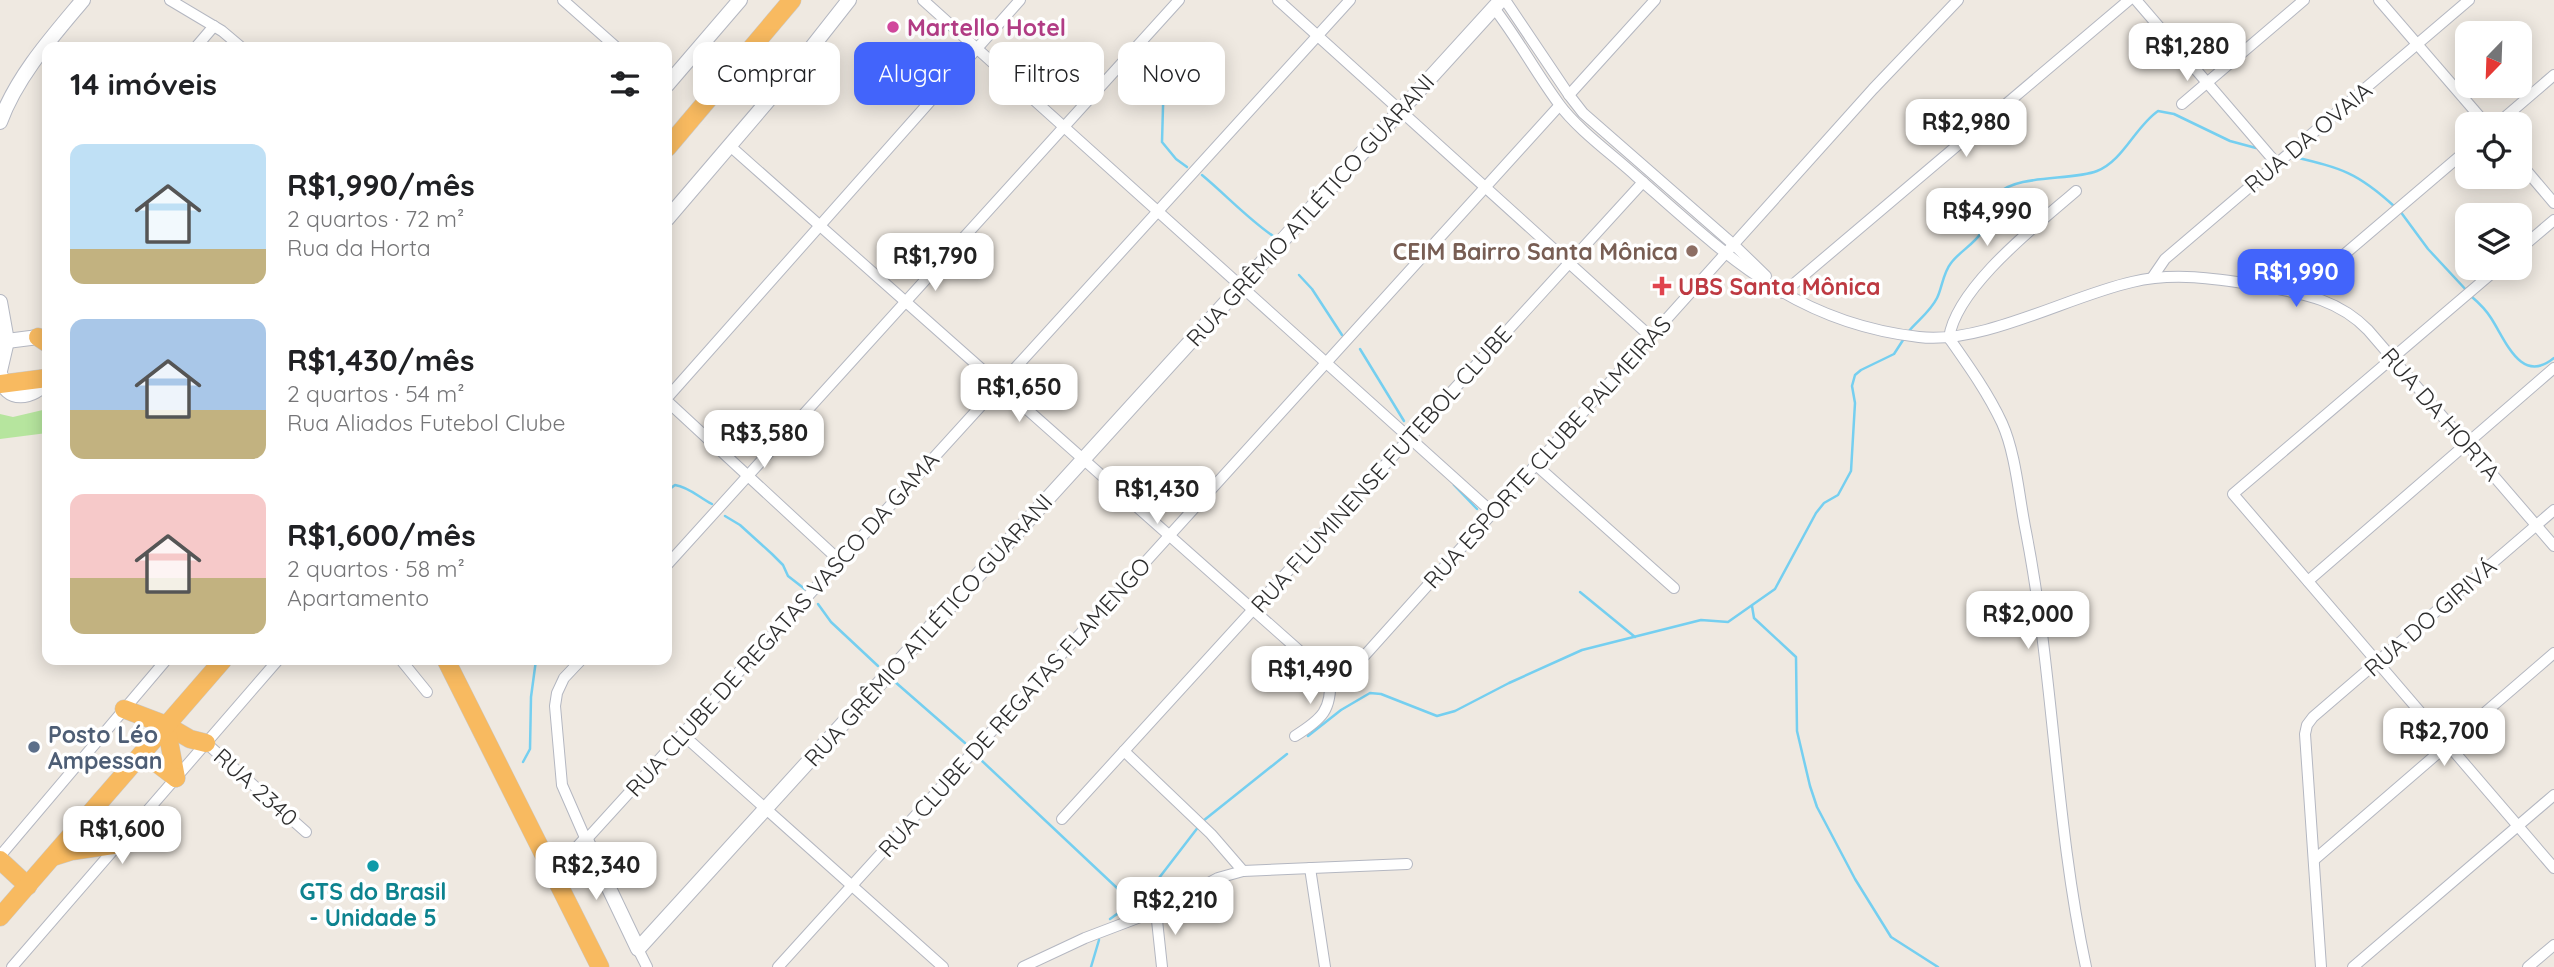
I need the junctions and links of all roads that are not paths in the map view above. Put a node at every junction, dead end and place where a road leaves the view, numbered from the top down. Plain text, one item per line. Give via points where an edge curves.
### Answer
1 (83, 0) edge
2 (170, 0) edge
3 (563, 0) edge
4 (740, 0) edge
5 (792, 0) edge
6 (849, 0) edge
7 (923, 0) edge
8 (1020, 0) edge
9 (1179, 0) edge
10 (1278, 0) edge
11 (1350, 0) edge
12 (1655, 0) edge
13 (1958, 0) edge
14 (2129, 0) edge
15 (2136, 0) edge
16 (2304, 0) edge
17 (2379, 0) edge
18 (2469, 0) edge
19 (1497, 2) edge
20 (214, 26) junction
21 (1317, 36) junction
22 (49, 42) edge
23 (200, 42) edge
24 (235, 42) edge
25 (610, 42) edge
26 (2417, 44) junction
27 (977, 49) junction
28 (42, 51) edge
29 (2554, 75) edge
30 (672, 79) edge
31 (2207, 83) junction
32 (1569, 95) junction
33 (2182, 104) dead end
34 (1559, 106) junction
35 (1401, 111) junction
36 (2476, 112) edge
37 (2511, 112) edge
38 (0, 122) edge
39 (1064, 127) junction
40 (672, 142) edge
41 (730, 146) junction
42 (2275, 160) junction
43 (2455, 160) edge
44 (2532, 177) edge
45 (1643, 182) junction
46 (1485, 188) junction
47 (2076, 191) dead end
48 (2554, 202) edge
49 (1158, 211) junction
50 (672, 213) edge
51 (2554, 220) edge
52 (820, 226) junction
53 (2532, 239) edge
54 (1734, 244) junction
55 (1726, 254) junction
56 (1569, 263) junction
57 (2152, 278) junction
58 (2484, 280) edge
59 (1241, 286) junction
60 (1783, 293) junction
61 (2299, 293) junction
62 (0, 302) edge
63 (905, 302) junction
64 (1650, 337) junction
65 (1949, 338) junction
66 (42, 339) edge
67 (4, 341) edge
68 (2393, 358) junction
69 (1326, 363) junction
70 (2554, 368) edge
71 (42, 379) edge
72 (2, 383) edge
73 (1000, 385) junction
74 (672, 394) edge
75 (672, 405) edge
76 (1410, 438) junction
77 (2466, 444) junction
78 (1083, 459) junction
79 (1536, 465) junction
80 (748, 476) junction
81 (2554, 510) edge
82 (1493, 513) junction
83 (2536, 525) junction
84 (1170, 536) junction
85 (2554, 546) edge
86 (672, 560) edge
87 (840, 561) junction
88 (2308, 581) junction
89 (1674, 588) dead end
90 (1253, 610) junction
91 (2554, 653) edge
92 (2377, 662) junction
93 (162, 665) edge
94 (219, 665) edge
95 (274, 665) edge
96 (405, 665) edge
97 (449, 665) edge
98 (576, 665) edge
99 (1330, 678) junction
100 (427, 692) dead end
101 (124, 709) junction
102 (166, 725) junction
103 (682, 734) junction
104 (1295, 736) dead end
105 (206, 743) junction
106 (2448, 744) junction
107 (1124, 751) junction
108 (140, 756) junction
109 (176, 778) junction
110 (2554, 795) edge
111 (766, 809) junction
112 (93, 811) junction
113 (1062, 818) dead end
114 (2518, 826) junction
115 (306, 832) dead end
116 (586, 840) junction
117 (120, 844) junction
118 (53, 857) junction
119 (0, 858) edge
120 (2314, 860) junction
121 (1407, 863) dead end
122 (1310, 867) junction
123 (2554, 868) edge
124 (1243, 871) junction
125 (554, 875) junction
126 (28, 886) junction
127 (852, 886) junction
128 (1156, 911) junction
129 (0, 917) edge
130 (2554, 945) edge
131 (638, 949) junction
132 (12, 967) edge
133 (600, 967) edge
134 (647, 967) edge
135 (778, 967) edge
136 (943, 967) edge
137 (1023, 967) edge
138 (1162, 967) edge
139 (1325, 967) edge
140 (2086, 967) edge
141 (2321, 967) edge
142 (2353, 967) edge
143 (2528, 967) edge

1 - 22 street
2 - 20 street
3 - 25 street
4 - 30 street
5 - 40 highway
6 - 41 street
7 - 27 street
8 - 27 street
9 - 39 street
10 - 21 street
11 - 21 street, RUA CLUBE DE REGATAS VASCO DA GAMA
12 - 32 street
13 - 54 street, RUA ESPORTE CLUBE PALMEIRAS
14 - 60 street
15 - 31 street
16 - 31 street
17 - 26 street
18 - 26 street, RUA DA OVAIA
19 - 32 street
19 - 34 street
19 - 35 street, RUA GRÊMIO ATLÉTICO GUARANI
20 - 23 street
20 - 24 street
21 - 35 street
21 - 49 street, RUA CLUBE DE REGATAS VASCO DA GAMA
26 - 36 street
26 - 42 street, RUA DA OVAIA
27 - 39 street
27 - 52 street
28 - 38 street
29 - 37 street
31 - 33 street
31 - 42 street
32 - 54 street via 1583,113
34 - 45 street
34 - 46 street, RUA CLUBE DE REGATAS FLAMENGO
35 - 46 street
35 - 59 street, RUA GRÊMIO ATLÉTICO GUARANI
39 - 49 street
39 - 63 street
41 - 50 street
41 - 52 street
42 - 57 street, RUA DA OVAIA via 2165,259
43 - 61 street
44 - 48 street
45 - 55 street
45 - 56 street, RUA FLUMINENSE FUTEBOL CLUBE
46 - 56 street
46 - 69 street, RUA CLUBE DE REGATAS FLAMENGO
47 - 65 street via 1990,268 1955,316
49 - 59 street
49 - 73 street, RUA CLUBE DE REGATAS VASCO DA GAMA
51 - 53 street
52 - 63 street
52 - 74 street
54 - 55 street, RUA ESPORTE CLUBE PALMEIRAS
54 - 60 street
55 - 60 street
55 - 64 street, RUA ESPORTE CLUBE PALMEIRAS
56 - 64 street
56 - 76 street, RUA FLUMINENSE FUTEBOL CLUBE
57 - 61 street, RUA DA HORTA via 2200,277
57 - 65 street, RUA DA HORTA
58 - 68 street
59 - 69 street
59 - 78 street, RUA GRÊMIO ATLÉTICO GUARANI
60 - 65 street, RUA DA HORTA via 1824,314 1901,335
61 - 68 street, RUA DA HORTA via 2348,312
62 - 67 street
63 - 73 street
63 - 80 street
64 - 79 street, RUA ESPORTE CLUBE PALMEIRAS
65 - 140 street via 1990,400 2009,447 2040,611 2068,869
66 - 67 street
67 - 72 street
68 - 77 street, RUA DA HORTA
68 - 88 street via 2233,494
69 - 76 street
69 - 84 street, RUA CLUBE DE REGATAS FLAMENGO
70 - 77 street
71 - 72 highway
73 - 78 street
73 - 87 street, RUA CLUBE DE REGATAS VASCO DA GAMA
75 - 80 street
76 - 82 street
76 - 90 street, RUA FLUMINENSE FUTEBOL CLUBE
77 - 83 street, RUA DA HORTA
77 - 88 street
78 - 84 street
78 - 111 street, RUA GRÊMIO ATLÉTICO GUARANI
79 - 82 street, RUA ESPORTE CLUBE PALMEIRAS
79 - 89 street
80 - 86 street
80 - 87 street
81 - 83 street, RUA DO GIRIVÁ
82 - 99 street, RUA ESPORTE CLUBE PALMEIRAS via 1349,673
83 - 85 street, RUA DA HORTA
83 - 92 street, RUA DO GIRIVÁ
84 - 90 street
84 - 127 street, RUA CLUBE DE REGATAS FLAMENGO
87 - 103 street, RUA CLUBE DE REGATAS VASCO DA GAMA
88 - 92 street
90 - 99 street
90 - 107 street, RUA FLUMINENSE FUTEBOL CLUBE
91 - 106 street
92 - 106 street
92 - 120 street, RUA DO GIRIVÁ via 2307,725
93 - 101 street
94 - 102 highway
95 - 105 street
96 - 100 street
97 - 125 highway
98 - 116 street via 564,678 555,706 562,785
99 - 104 street via 1326,710
101 - 102 highway
101 - 119 street
102 - 105 highway
102 - 108 highway
102 - 109 highway
103 - 111 street
103 - 116 street, RUA CLUBE DE REGATAS VASCO DA GAMA
105 - 109 street
105 - 115 street, RUA 2340
106 - 114 street
106 - 120 street
107 - 113 street, RUA FLUMINENSE FUTEBOL CLUBE
107 - 124 street
108 - 109 highway
108 - 112 highway
109 - 117 street
110 - 114 street
111 - 127 street
111 - 131 street, RUA GRÊMIO ATLÉTICO GUARANI
112 - 117 highway
112 - 118 highway
114 - 123 street
114 - 142 street
116 - 125 street, RUA CLUBE DE REGATAS VASCO DA GAMA
116 - 131 street
117 - 118 highway
117 - 132 street
118 - 126 highway
119 - 126 highway
120 - 141 street
121 - 122 street
122 - 124 street
122 - 139 street
124 - 128 street via 1218,878
125 - 133 highway
126 - 129 highway
127 - 135 street, RUA CLUBE DE REGATAS FLAMENGO
127 - 136 street
128 - 137 street
128 - 138 street
130 - 143 street
131 - 134 street

